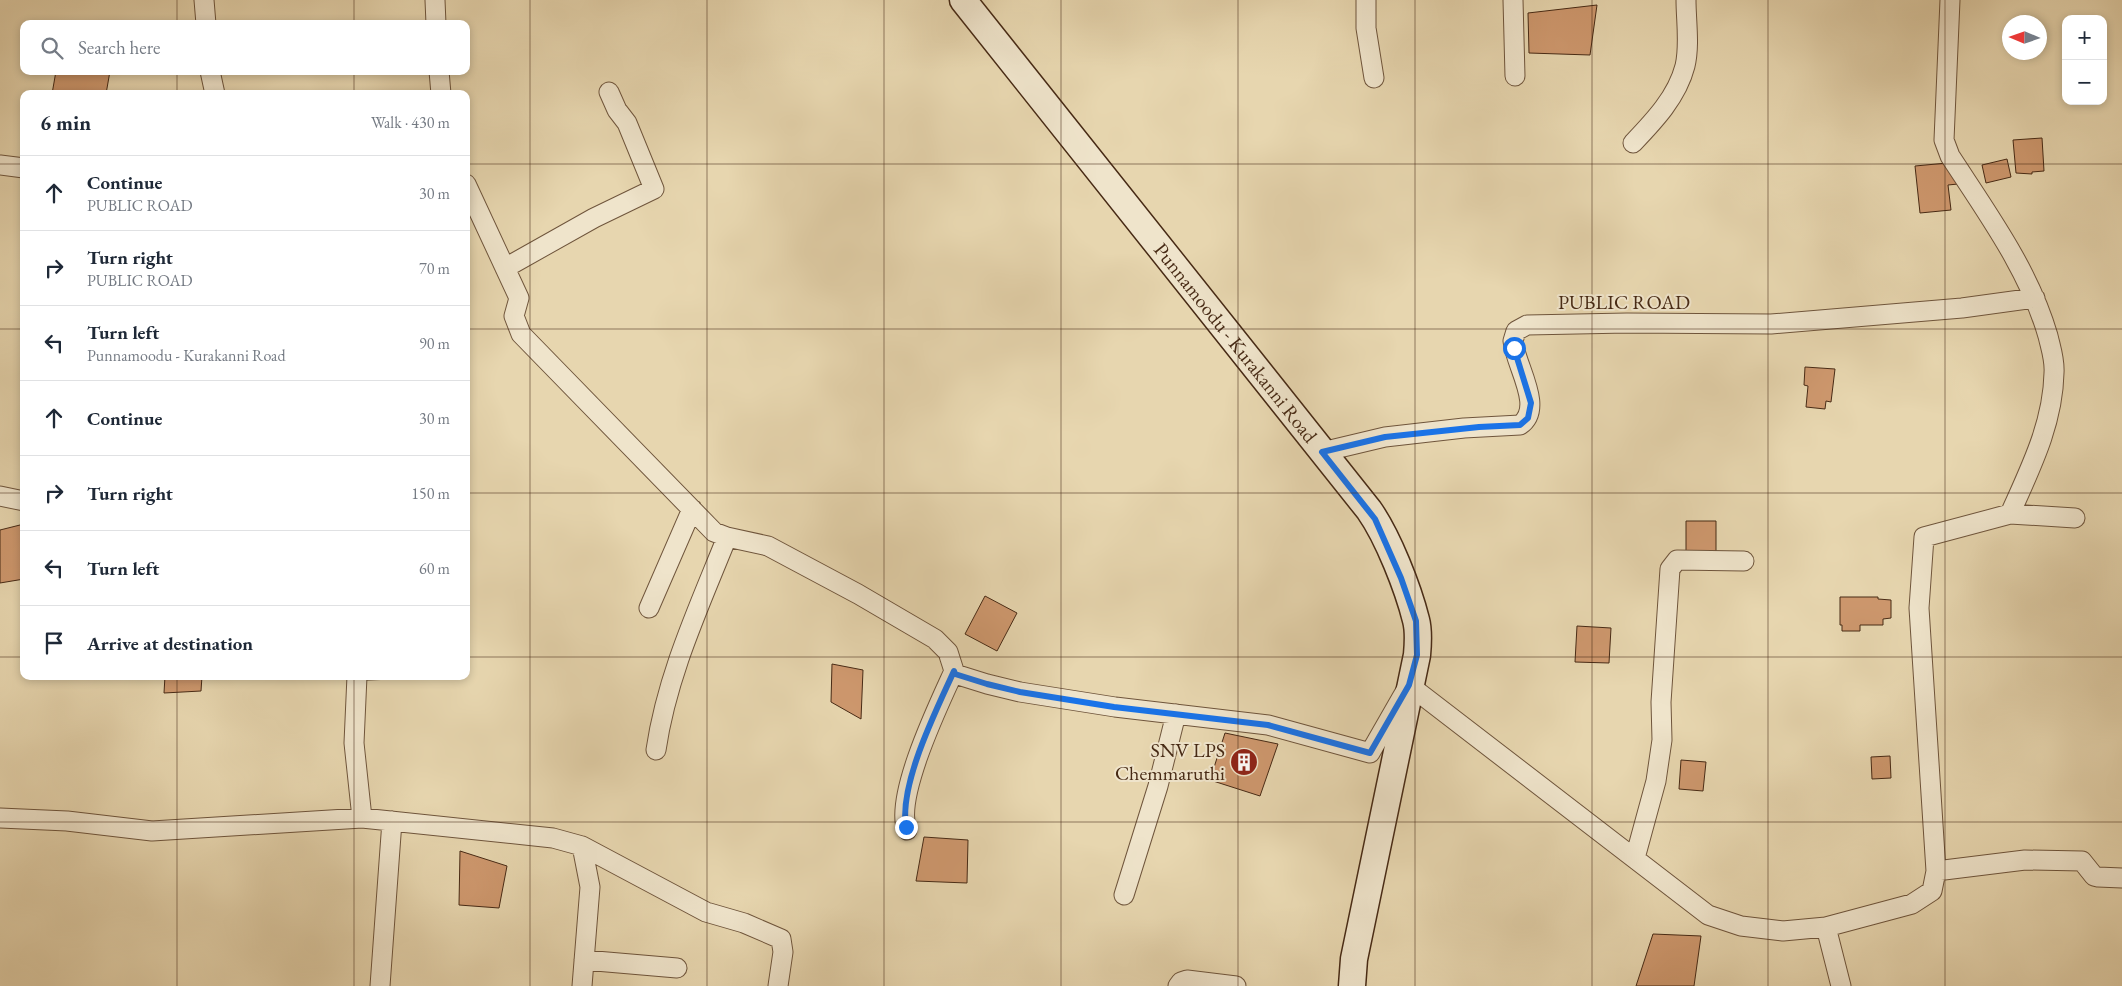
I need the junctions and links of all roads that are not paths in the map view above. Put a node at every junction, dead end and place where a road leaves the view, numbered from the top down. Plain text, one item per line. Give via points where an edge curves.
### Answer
1 (204, 0) edge
2 (435, 0) edge
3 (963, 0) edge
4 (1366, 0) edge
5 (1513, 0) edge
6 (1686, 0) edge
7 (1950, 0) edge
8 (206, 20) edge
9 (436, 20) edge
10 (211, 75) edge
11 (439, 75) edge
12 (1514, 76) dead end
13 (1374, 78) dead end
14 (214, 90) edge
15 (441, 90) edge
16 (609, 92) dead end
17 (1633, 143) dead end
18 (0, 165) edge
19 (20, 168) edge
20 (470, 193) edge
21 (505, 268) junction
22 (2035, 298) junction
23 (1322, 452) junction
24 (0, 496) edge
25 (20, 500) edge
26 (692, 509) junction
27 (2010, 514) junction
28 (2075, 518) dead end
29 (727, 537) junction
30 (1744, 561) dead end
31 (649, 608) dead end
32 (954, 671) junction
33 (357, 680) edge
34 (1409, 685) junction
35 (1176, 714) junction
36 (656, 750) dead end
37 (0, 818) edge
38 (362, 818) junction
39 (392, 821) junction
40 (907, 830) dead end
41 (582, 846) junction
42 (1635, 858) junction
43 (1936, 871) junction
44 (2122, 878) edge
45 (1124, 895) dead end
46 (1826, 927) junction
47 (584, 960) junction
48 (677, 968) dead end
49 (380, 986) edge
50 (582, 986) edge
51 (778, 986) edge
52 (1178, 986) edge
53 (1236, 986) edge
54 (1352, 986) edge
55 (1841, 986) edge

1 - 8 street
2 - 9 street
3 - 23 main road, Punnamoodu - Kurakanni Road
4 - 13 street via 1366,28
5 - 12 street
6 - 17 street via 1685,66 1676,90 1657,118
7 - 22 street via 1944,140 1950,156 2008,246
10 - 14 street
11 - 15 street
16 - 21 street via 627,123 654,189
18 - 19 street
20 - 21 street
21 - 26 street via 519,298 514,316 520,334
22 - 23 street, PUBLIC ROAD via 1962,308 1771,324 1527,324 1516,331 1513,341 1531,403 1528,418 1520,425 1385,437
22 - 27 street via 2053,353 2054,383 2041,445
23 - 34 main road, Punnamoodu - Kurakanni Road via 1375,519 1401,578 1418,632 1417,655
24 - 25 street
26 - 29 street via 714,532
26 - 31 street
27 - 28 street
27 - 43 street via 1924,537 1920,608
29 - 32 street via 768,546 935,639 948,652
29 - 36 street via 670,682
30 - 42 street via 1677,560 1670,569 1661,702 1662,740 1656,781
32 - 35 street via 955,674 1020,692
32 - 40 street via 919,752 904,816
33 - 38 street via 354,743
34 - 35 street via 1370,753 1268,725
34 - 42 street
34 - 54 main road, Punnamoodu - Kurakanni Road via 1354,959
35 - 45 street via 1158,786
37 - 38 street via 67,820 152,831
38 - 39 street
39 - 41 street via 554,838
39 - 49 street
41 - 47 street via 590,887
41 - 51 street via 706,912 744,923 781,939 783,952
42 - 46 street via 1686,899 1716,918 1740,926 1783,931
43 - 44 street via 2025,860 2082,861 2094,876
43 - 46 street via 1932,891 1912,904
46 - 55 street
47 - 48 street
47 - 50 street
52 - 53 street via 1187,980

